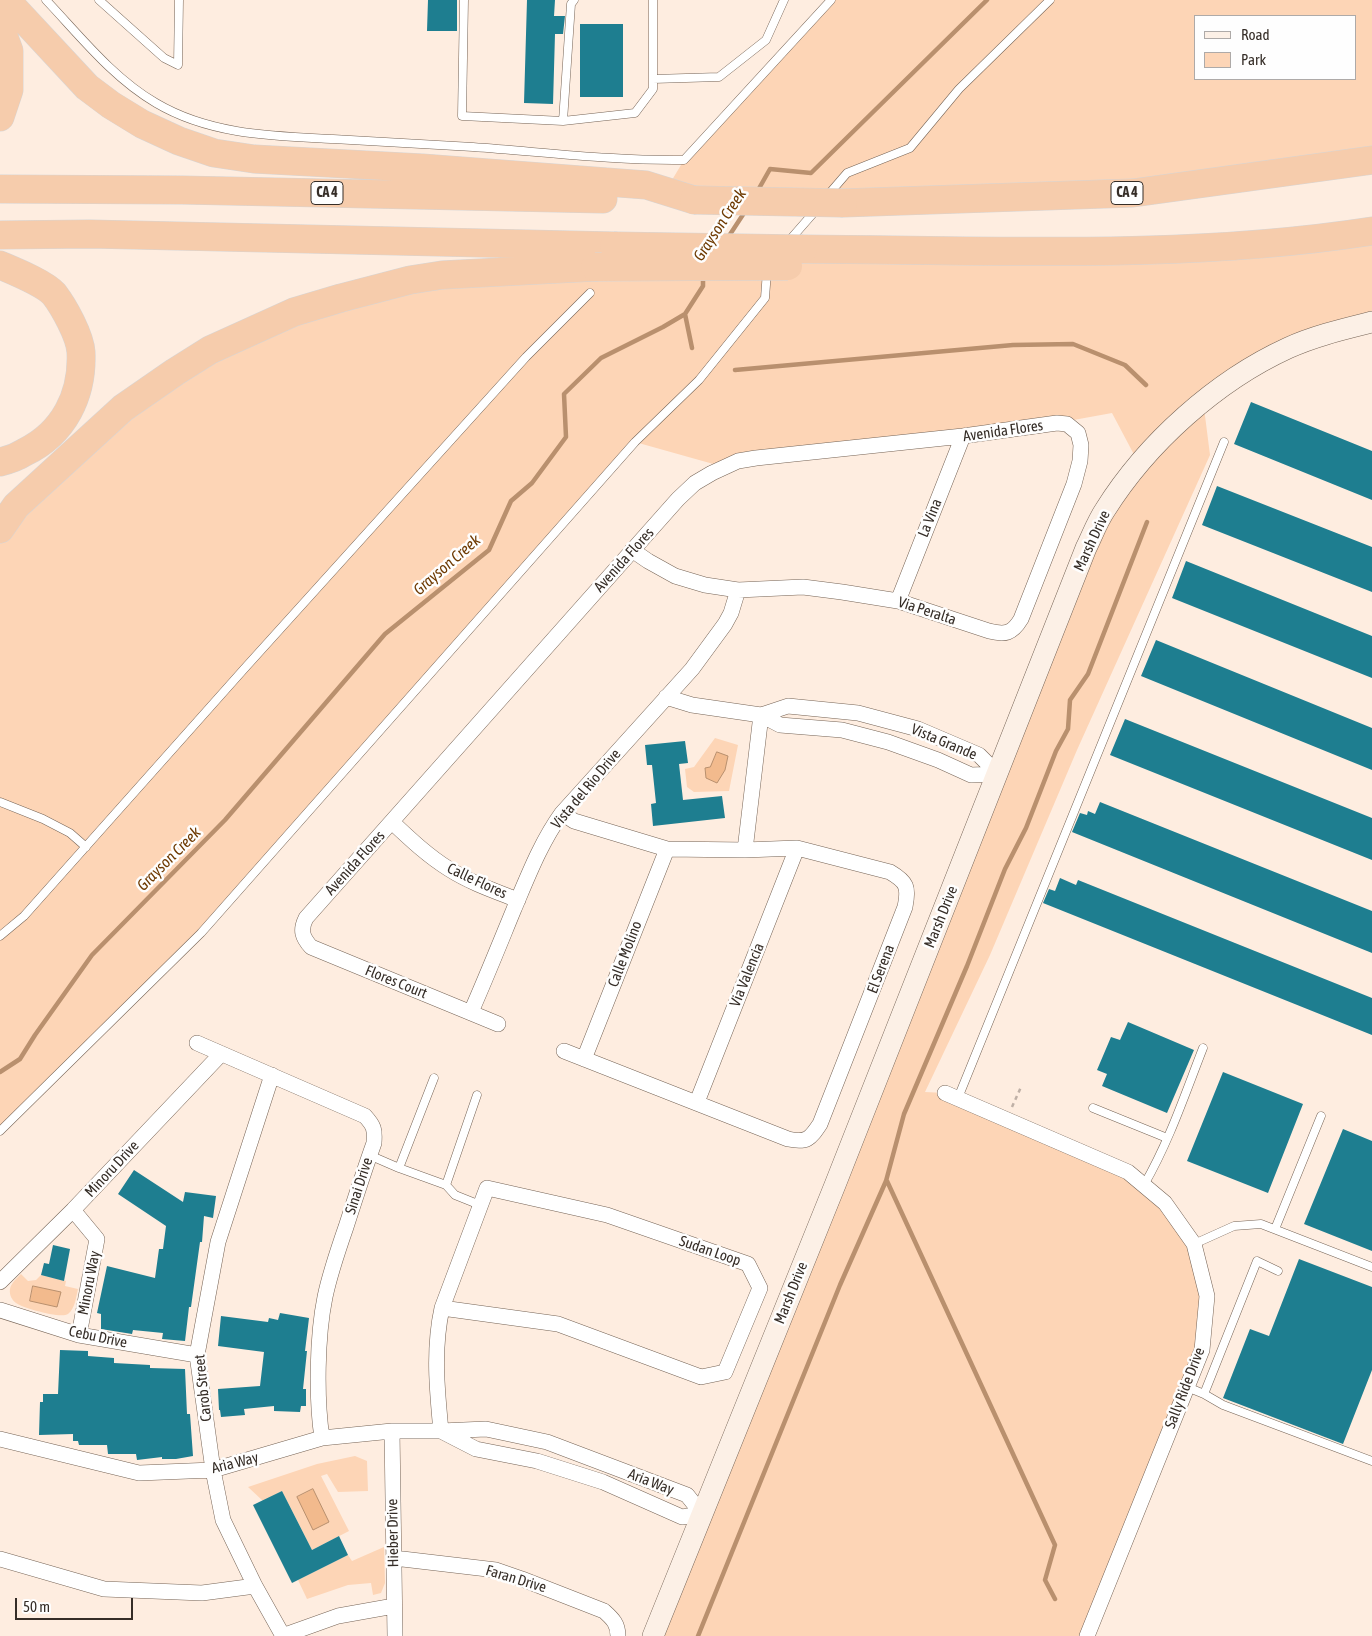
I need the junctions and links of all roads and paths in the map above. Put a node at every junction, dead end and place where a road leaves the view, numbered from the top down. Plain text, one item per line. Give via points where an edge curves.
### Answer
1 (6, 0) edge
2 (46, 0) edge
3 (99, 0) edge
4 (179, 0) edge
5 (464, 0) edge
6 (574, 0) edge
7 (653, 0) edge
8 (784, 0) edge
9 (831, 0) edge
10 (1050, 0) edge
11 (0, 26) edge
12 (653, 79) junction
13 (0, 117) edge
14 (563, 120) junction
15 (1372, 160) edge
16 (0, 189) edge
17 (659, 195) junction
18 (1372, 231) edge
19 (0, 235) edge
20 (796, 257) junction
21 (0, 265) edge
22 (593, 280) junction
23 (1372, 322) edge
24 (1074, 429) joint
25 (963, 436) junction
26 (1224, 442) dead end
27 (0, 462) edge
28 (0, 529) edge
29 (632, 550) junction
30 (738, 590) junction
31 (898, 601) junction
32 (666, 697) junction
33 (761, 715) junction
34 (998, 774) junction
35 (0, 802) edge
36 (562, 813) junction
37 (392, 822) junction
38 (86, 847) junction
39 (797, 848) junction
40 (667, 849) junction
41 (746, 850) junction
42 (518, 900) junction
43 (302, 932) joint
44 (0, 936) edge
45 (472, 1012) junction
46 (498, 1024) dead end
47 (198, 1043) dead end
48 (1203, 1048) dead end
49 (564, 1051) dead end
50 (221, 1054) junction
51 (584, 1059) junction
52 (272, 1075) junction
53 (434, 1078) dead end
54 (1020, 1087) dead end
55 (478, 1095) dead end
56 (951, 1096) joint
57 (696, 1102) junction
58 (1093, 1108) dead end
59 (1322, 1116) dead end
60 (1006, 1120) junction
61 (0, 1131) edge
62 (1167, 1138) junction
63 (369, 1156) junction
64 (399, 1168) junction
65 (446, 1185) junction
66 (1144, 1185) junction
67 (480, 1205) junction
68 (73, 1210) junction
69 (1275, 1229) junction
70 (1194, 1244) junction
71 (1372, 1267) edge
72 (1278, 1271) dead end
73 (0, 1282) edge
74 (442, 1308) junction
75 (0, 1310) edge
76 (79, 1334) junction
77 (197, 1355) junction
78 (1187, 1387) junction
79 (1204, 1394) junction
80 (392, 1431) junction
81 (440, 1431) junction
82 (322, 1438) junction
83 (0, 1439) edge
84 (1372, 1461) edge
85 (213, 1470) junction
86 (702, 1514) junction
87 (394, 1558) junction
88 (0, 1559) edge
89 (255, 1586) junction
90 (394, 1606) junction
91 (282, 1636) edge
92 (395, 1636) edge
93 (618, 1636) edge
94 (654, 1636) edge
95 (1087, 1636) edge

1 - 17 highway via 87,87 111,105 142,124 214,153 646,185
2 - 9 lane via 127,83 156,104 191,120 227,130 645,161 684,160
3 - 4 lane via 164,58 178,64
5 - 14 lane via 462,116
6 - 14 lane via 571,4
7 - 12 lane
8 - 12 lane via 766,40 719,77
10 - 61 lane via 959,89 910,148 848,173 767,266 764,298 699,380 636,442 201,933
11 - 13 highway via 9,51 9,90
12 - 14 lane via 653,89 635,113
15 - 17 highway, CA 4, bridge via 1133,193 843,203 694,200
16 - 17 highway, CA 4
18 - 20 highway via 1182,249
19 - 20 highway, bridge via 90,234 614,246
20 - 22 highway, bridge
21 - 27 highway via 23,274 52,292 70,317 81,350 80,383 70,410 54,433 34,448
22 - 28 highway via 434,277 410,280 294,312 210,350 123,408 16,506
22 - 38 lane
23 - 34 street, Marsh Drive via 1289,347 1243,371 1203,400 1139,464 1104,511 1086,548
24 - 25 street, Avenida Flores via 1057,423
24 - 31 street, Via Peralta via 1081,445 1074,484 1016,628 1008,632 994,632
25 - 29 street, Avenida Flores via 738,461 695,483
25 - 31 street, La Vina
26 - 56 lane
29 - 30 street, Via Peralta via 675,576
29 - 37 street, Avenida Flores
30 - 31 street, Via Peralta via 803,588
30 - 32 street, Vista del Rio Drive via 725,624 692,669
32 - 33 street, Vista Grande via 692,706
32 - 36 street, Vista del Rio Drive
33 - 34 street, Vista Grande via 780,725 842,730 888,742 971,775
33 - 34 street, Vista Grande via 788,706 858,713 918,729 979,755
33 - 41 street
34 - 86 street, Marsh Drive
35 - 38 lane via 70,833
36 - 40 street, El Serena via 574,822
36 - 42 street, Vista del Rio Drive via 543,843
37 - 42 street, Calle Flores via 450,870
37 - 43 street, Avenida Flores via 306,918
38 - 44 lane via 24,916
39 - 41 street, El Serena
39 - 57 street, Via Valencia
39 - 57 street, El Serena via 890,872 907,886 908,894 824,1114 814,1133 807,1140 799,1141
40 - 41 street, El Serena
40 - 51 street, Calle Molino
42 - 45 street, Vista del Rio Drive
43 - 45 street, Flores Court via 311,947
45 - 46 street, Flores Court
47 - 50 street, Sinai Drive
48 - 62 lane
49 - 51 street, El Serena
50 - 52 street, Sinai Drive
50 - 68 street, Minoru Drive
51 - 57 street, El Serena
52 - 63 street, Sinai Drive via 365,1116 373,1125 374,1133
52 - 77 street, Carob Street via 218,1242
53 - 64 lane
54 - 60 path
55 - 65 lane
56 - 60 street, Sally Ride Drive
58 - 62 lane
59 - 69 lane
60 - 66 street, Sally Ride Drive via 1128,1172
62 - 66 lane
63 - 64 lane
63 - 82 street, Sinai Drive via 325,1297 319,1365
64 - 65 lane
65 - 67 lane via 455,1194
66 - 70 street, Sally Ride Drive via 1165,1203
67 - 74 street, Sudan Loop
67 - 74 street, Sudan Loop via 487,1188 607,1214 748,1264 760,1288 725,1372 701,1377 558,1324
68 - 73 street, Minoru Drive
68 - 76 street, Minoru Way via 97,1238
69 - 70 lane via 1261,1224 1234,1226
69 - 71 lane
70 - 78 street, Sally Ride Drive via 1207,1296 1202,1350
72 - 79 lane via 1257,1261
74 - 81 street, Sudan Loop via 436,1375
75 - 76 street, Cebu Drive
76 - 77 street, Cebu Drive
77 - 85 street, Carob Street
78 - 79 lane
78 - 95 street, Sally Ride Drive
79 - 84 lane via 1223,1405
80 - 81 street, Aria Way
80 - 82 street, Aria Way
80 - 87 street, Hieber Drive
81 - 86 street, Aria Way via 476,1449 537,1461 603,1482 682,1517
81 - 86 street, Aria Way via 486,1429 547,1442 687,1496
82 - 85 street, Aria Way
83 - 85 street, Aria Way via 139,1473
85 - 89 street, Carob Street via 223,1520
86 - 94 street, Marsh Drive
87 - 90 street, Hieber Drive
87 - 93 street, Faran Drive via 496,1570 522,1579 604,1611 614,1620
88 - 89 street via 104,1589 202,1592
89 - 91 street, Carob Street
90 - 91 street via 338,1616
90 - 92 street, Hieber Drive

